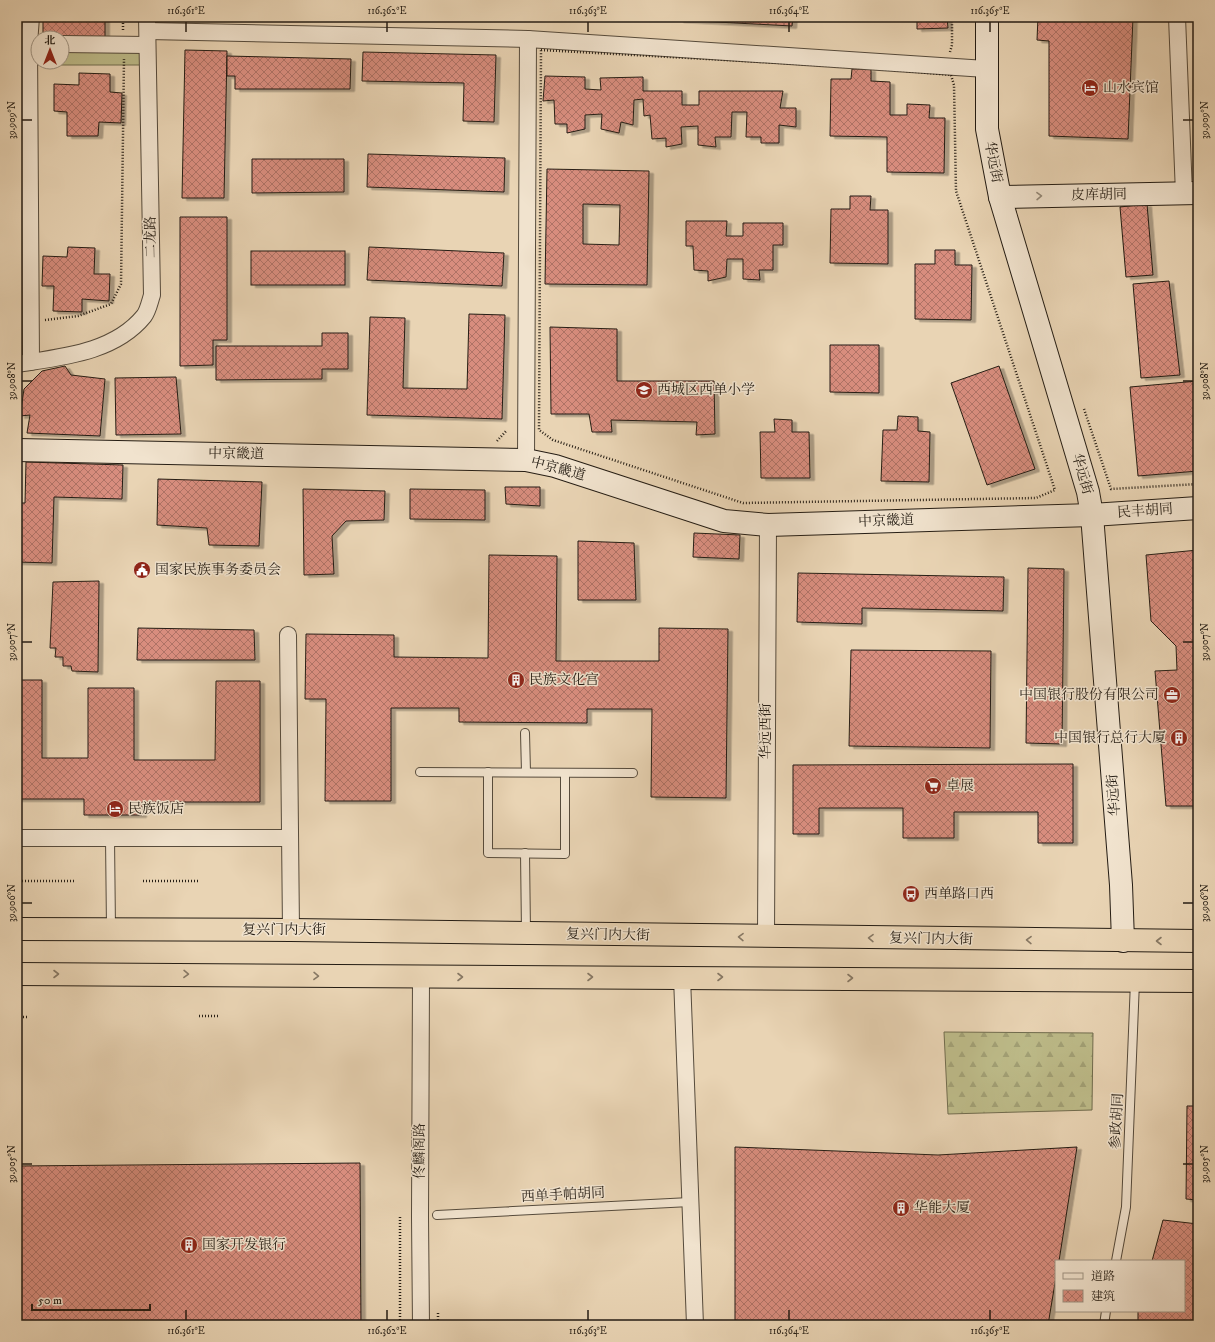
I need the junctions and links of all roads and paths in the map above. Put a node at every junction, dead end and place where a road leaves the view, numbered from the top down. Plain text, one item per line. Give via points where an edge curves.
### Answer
1 (31, 17) edge
2 (952, 17) edge
3 (987, 17) edge
4 (1177, 17) edge
5 (32, 30) edge
6 (147, 31) edge
7 (70, 43) edge
8 (532, 45) junction
9 (950, 52) dead end
10 (124, 61) dead end
11 (986, 69) junction
12 (34, 70) edge
13 (1191, 194) edge
14 (1000, 196) junction
15 (31, 322) junction
16 (24, 363) edge
17 (1084, 408) dead end
18 (507, 430) dead end
19 (496, 442) dead end
20 (17, 450) edge
21 (526, 460) junction
22 (1198, 484) edge
23 (1198, 508) edge
24 (1092, 515) junction
25 (768, 525) junction
26 (288, 635) dead end
27 (525, 733) dead end
28 (420, 772) dead end
29 (488, 772) junction
30 (526, 772) junction
31 (565, 773) junction
32 (633, 773) dead end
33 (17, 838) edge
34 (110, 838) junction
35 (289, 838) junction
36 (525, 853) junction
37 (20, 881) dead end
38 (75, 881) dead end
39 (143, 881) dead end
40 (200, 881) dead end
41 (17, 929) edge
42 (111, 929) junction
43 (291, 930) junction
44 (526, 933) junction
45 (766, 937) junction
46 (1123, 941) junction
47 (1198, 941) edge
48 (17, 974) edge
49 (682, 977) junction
50 (421, 978) junction
51 (1134, 980) junction
52 (1198, 981) edge
53 (199, 1016) dead end
54 (220, 1016) dead end
55 (17, 1017) edge
56 (27, 1017) dead end
57 (690, 1202) junction
58 (437, 1215) dead end
59 (400, 1217) dead end
60 (1116, 1260) edge
61 (1106, 1312) edge
62 (400, 1325) edge
63 (421, 1325) edge
64 (695, 1325) edge
65 (1104, 1325) edge

1 - 5 street
2 - 9 path
3 - 11 street, 华远街
4 - 13 street
6 - 7 street
6 - 8 street
6 - 16 street, 二龙路 via 152,296 145,315 121,336 91,351
8 - 8 path via 951,75 954,85 956,191 1055,490 1036,498 743,503 553,440 539,430
8 - 11 street
8 - 21 street
10 - 15 path via 121,284 111,304 78,316
11 - 14 street, 华远街 via 987,129
12 - 15 street
14 -> 13 street, 皮库胡同
14 - 24 street, 华远街 via 1088,492
15 - 16 street
17 - 22 path via 1111,489
18 - 19 path
20 - 21 street, 中京畿道
21 - 25 street, 中京畿道 via 561,468 724,521
23 - 24 street, 民丰胡同
24 - 25 street, 中京畿道
24 - 46 street, 华远街 via 1121,885
25 - 45 street, 华远西街
26 - 35 street
27 - 30 lane
28 - 29 lane
29 - 30 lane
29 - 36 lane via 488,853
30 - 31 lane
31 - 32 lane
31 - 36 lane via 565,854
33 - 34 street
34 - 35 street
34 - 42 lane
35 - 43 street
36 - 44 lane
37 - 38 path
39 - 40 path
41 - 42 highway, 复兴门内大街
42 - 43 highway, 复兴门内大街
43 - 44 highway, 复兴门内大街
45 -> 44 highway, 复兴门内大街
46 -> 45 highway, 复兴门内大街
47 -> 46 highway, 复兴门内大街
48 -> 50 highway
50 -> 49 highway
49 -> 51 highway
49 - 57 street
50 - 63 street, 佟麟阁路
51 - 52 highway
51 - 60 lane, 参政胡同 via 1126,1207
53 - 54 path
55 - 56 path
57 - 58 lane, 西单手帕胡同
57 - 64 street
59 - 62 path
61 - 65 lane

